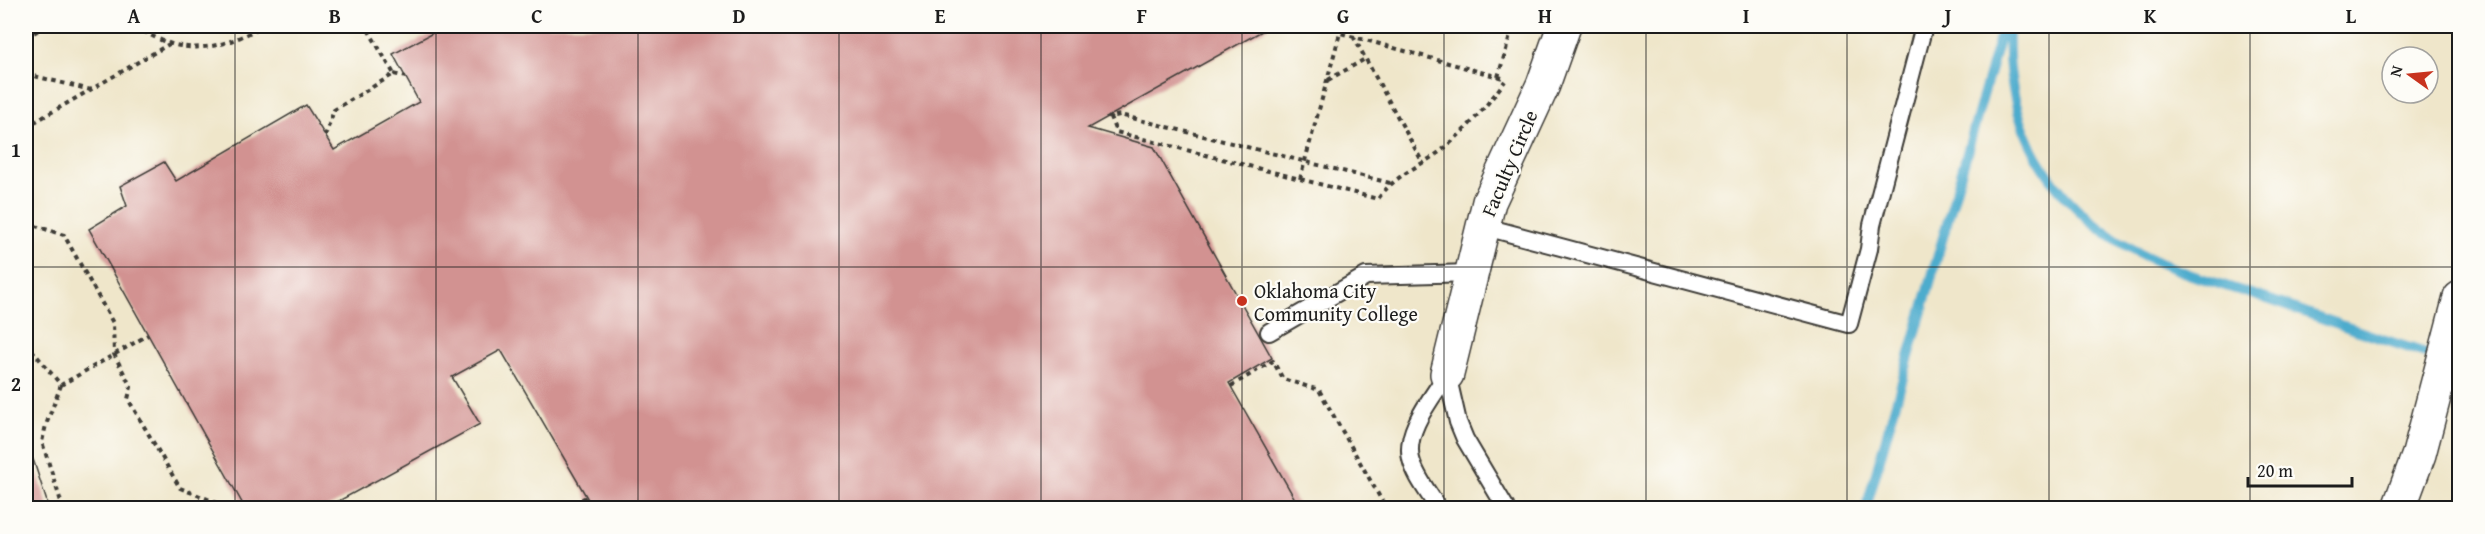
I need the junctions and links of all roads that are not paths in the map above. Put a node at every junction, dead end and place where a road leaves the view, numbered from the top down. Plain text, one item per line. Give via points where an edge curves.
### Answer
1 (1564, 26) edge
2 (1924, 26) edge
3 (1482, 226) junction
4 (1471, 273) junction
5 (2460, 298) edge
6 (1269, 332) dead end
7 (1447, 374) junction
8 (1438, 508) edge
9 (1506, 508) edge
10 (2399, 508) edge

1 - 3 street, Faculty Circle
2 - 3 lane via 1849,324
3 - 4 street, Faculty Circle
4 - 6 lane via 1366,276
4 - 7 street, Faculty Circle
5 - 10 street via 2419,454
7 - 8 lane, Faculty Circle via 1419,419 1411,446 1414,467
7 - 9 lane, Faculty Circle via 1465,439

